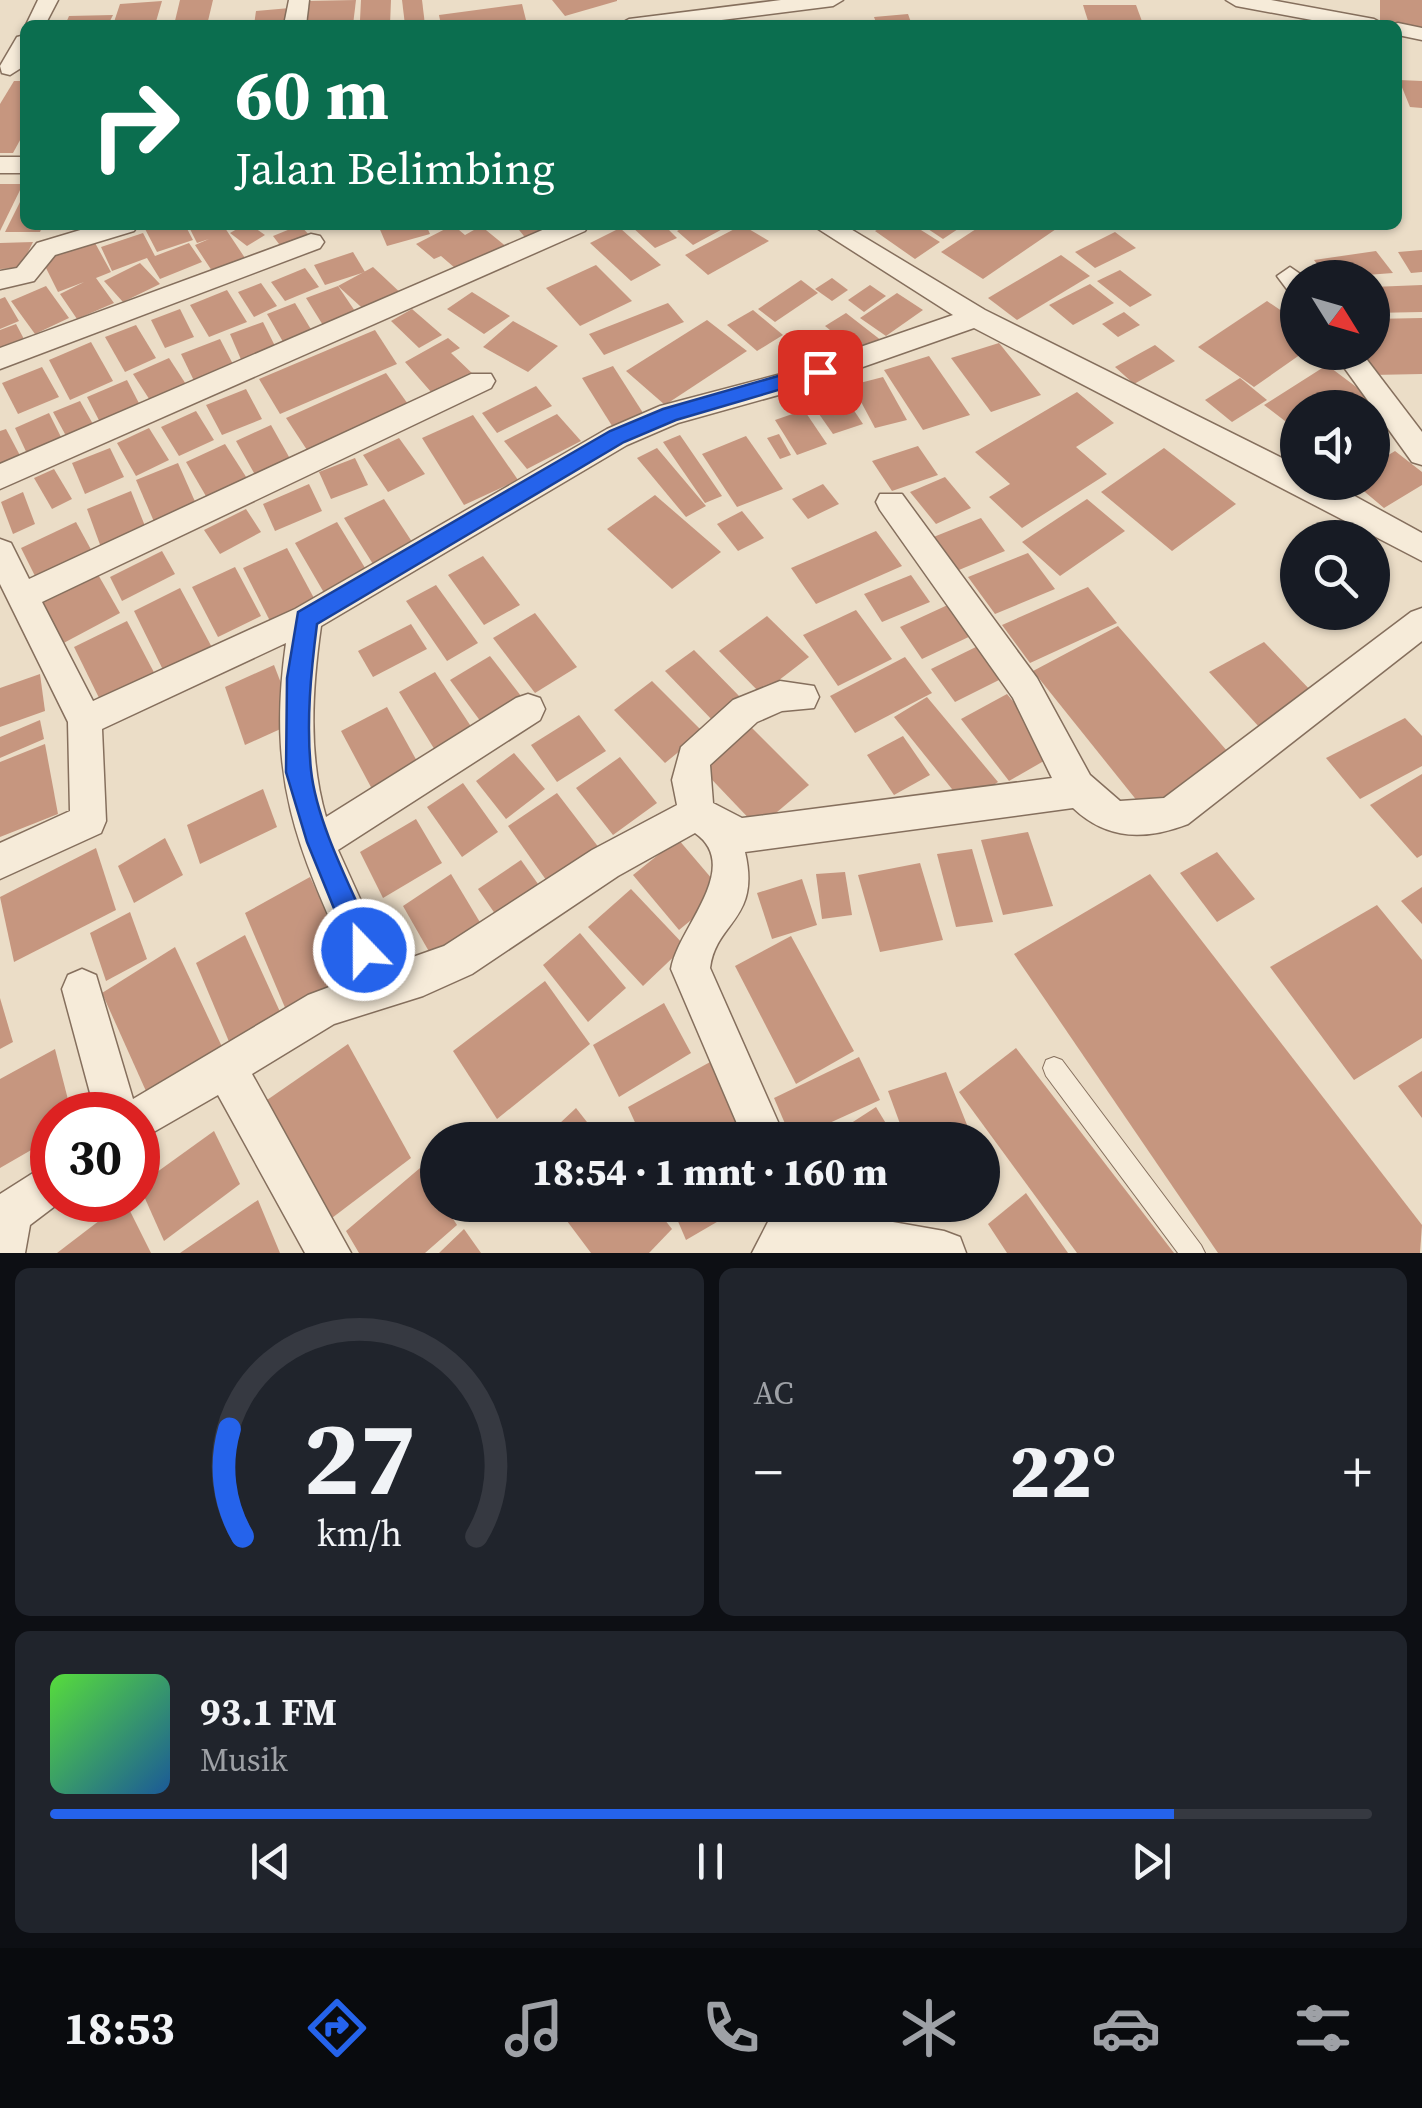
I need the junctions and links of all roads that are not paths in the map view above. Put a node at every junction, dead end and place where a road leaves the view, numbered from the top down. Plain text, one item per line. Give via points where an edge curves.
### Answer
1 (833, 0) edge
2 (1236, 0) edge
3 (680, 9) edge
4 (645, 20) edge
5 (1346, 20) edge
6 (109, 230) edge
7 (548, 230) edge
8 (833, 230) edge
9 (509, 237) edge
10 (311, 242) dead end
11 (0, 280) edge
12 (976, 317) junction
13 (0, 358) edge
14 (1359, 370) edge
15 (481, 381) dead end
16 (1422, 454) edge
17 (1280, 471) edge
18 (0, 476) edge
19 (1335, 500) edge
20 (891, 502) dead end
21 (1422, 548) edge
22 (0, 552) edge
23 (22, 597) junction
24 (306, 619) junction
25 (1422, 622) edge
26 (802, 696) dead end
27 (528, 709) dead end
28 (86, 721) junction
29 (1079, 791) junction
30 (708, 821) junction
31 (320, 842) junction
32 (0, 861) edge
33 (380, 987) junction
34 (82, 989) dead end
35 (224, 1068) junction
36 (1054, 1068) dead end
37 (111, 1092) edge
38 (160, 1107) edge
39 (757, 1122) edge
40 (30, 1200) edge
41 (782, 1235) edge
42 (3, 1253) edge
43 (329, 1253) edge
44 (944, 1253) edge
45 (1193, 1253) edge

1 - 3 street
2 - 5 street
3 - 4 street
6 - 11 street via 46,249 26,275
7 - 9 street
8 - 12 street
9 - 18 street
10 - 13 street
12 - 17 street
12 - 24 street via 790,382 670,414 617,437
14 - 16 street
15 - 23 street
19 - 21 street
20 - 29 street via 1026,690
22 - 23 street
23 - 28 street
24 - 28 street
24 - 31 street via 298,772
25 - 29 street via 1174,812 1150,821 1122,820
26 - 30 street via 780,696 745,710 693,758 690,780
27 - 31 street
28 - 32 street via 88,821
29 - 30 street via 742,835
30 - 33 street via 605,863 458,960
30 - 39 street via 730,888 721,913 698,936 690,969
31 - 33 street
33 - 35 street via 322,1009
34 - 37 street
35 - 38 street
35 - 43 street
36 - 45 lane
40 - 42 street via 12,1214
41 - 44 street via 836,1234

